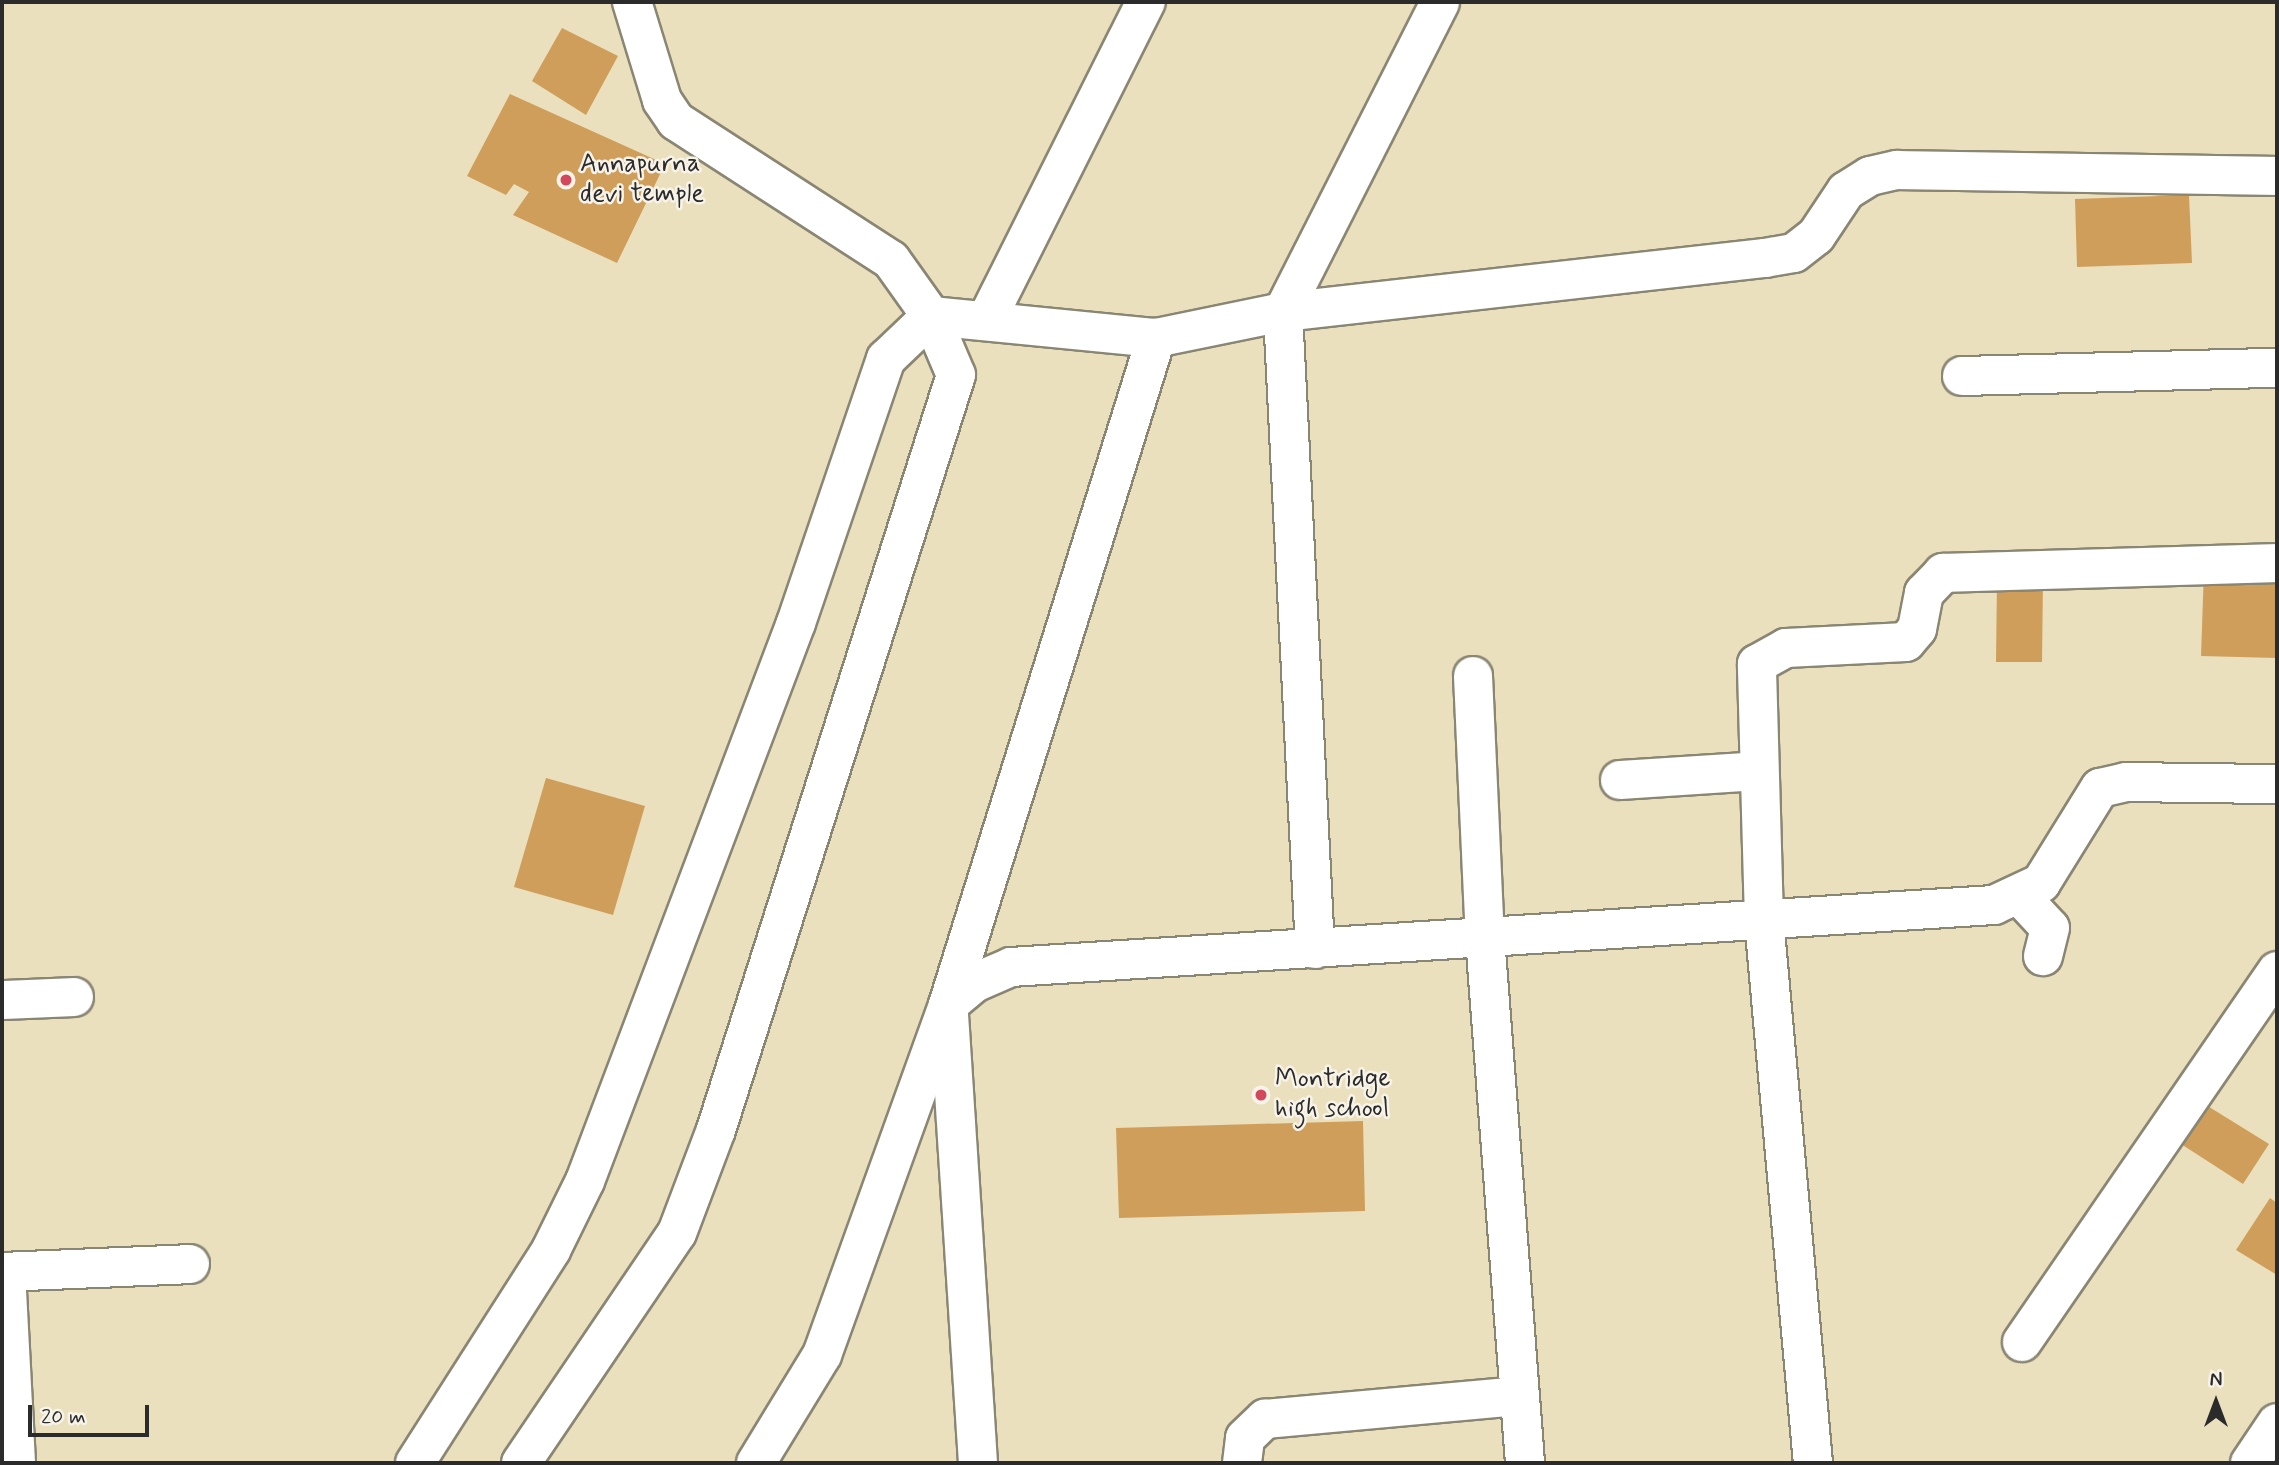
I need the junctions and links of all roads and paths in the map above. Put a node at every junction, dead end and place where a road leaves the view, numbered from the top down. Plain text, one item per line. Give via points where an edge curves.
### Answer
1 (632, 2) edge
2 (1146, 2) edge
3 (1440, 2) edge
4 (2277, 176) edge
5 (1283, 312) junction
6 (931, 316) junction
7 (987, 319) junction
8 (1156, 338) junction
9 (2277, 368) edge
10 (1962, 376) dead end
11 (2277, 563) edge
12 (1473, 676) dead end
13 (1758, 771) junction
14 (1620, 779) dead end
15 (2277, 784) edge
16 (2021, 897) junction
17 (1764, 920) junction
18 (1485, 937) junction
19 (1315, 949) junction
20 (2043, 956) dead end
21 (2277, 971) edge
22 (74, 997) dead end
23 (2, 1000) edge
24 (948, 1005) junction
25 (190, 1264) dead end
26 (4, 1272) edge
27 (2022, 1342) dead end
28 (1520, 1395) junction
29 (2277, 1423) edge
30 (16, 1463) edge
31 (415, 1463) edge
32 (521, 1463) edge
33 (756, 1463) edge
34 (978, 1463) edge
35 (1241, 1463) edge
36 (1525, 1463) edge
37 (1813, 1463) edge
38 (2250, 1463) edge

1 - 6 street via 662,100 676,121 891,260
2 - 7 street
3 - 5 street
4 - 5 street via 1897,170 1870,176 1846,191 1816,236 1794,253
5 - 8 street
5 - 19 street
6 - 7 street
6 - 31 street via 886,359 796,623 585,1181 551,1250
6 - 32 street via 956,375 949,402 716,1130 677,1234
7 - 8 street
8 - 24 street
9 - 10 street
11 - 13 street via 1943,573 1924,593 1917,629 1906,642 1786,648 1757,664
12 - 18 street
13 - 14 street
13 - 17 street
15 - 16 street via 2126,782 2100,788 2041,883
16 - 17 street via 1994,905
16 - 20 street via 2050,928
17 - 18 street
17 - 37 street
18 - 19 street
18 - 28 street
19 - 24 street via 1011,967 974,983
21 - 27 street
22 - 23 street
24 - 33 street via 822,1355
24 - 34 street
25 - 26 street
26 - 30 street
28 - 35 street via 1265,1419 1245,1438
28 - 36 street
29 - 38 street

